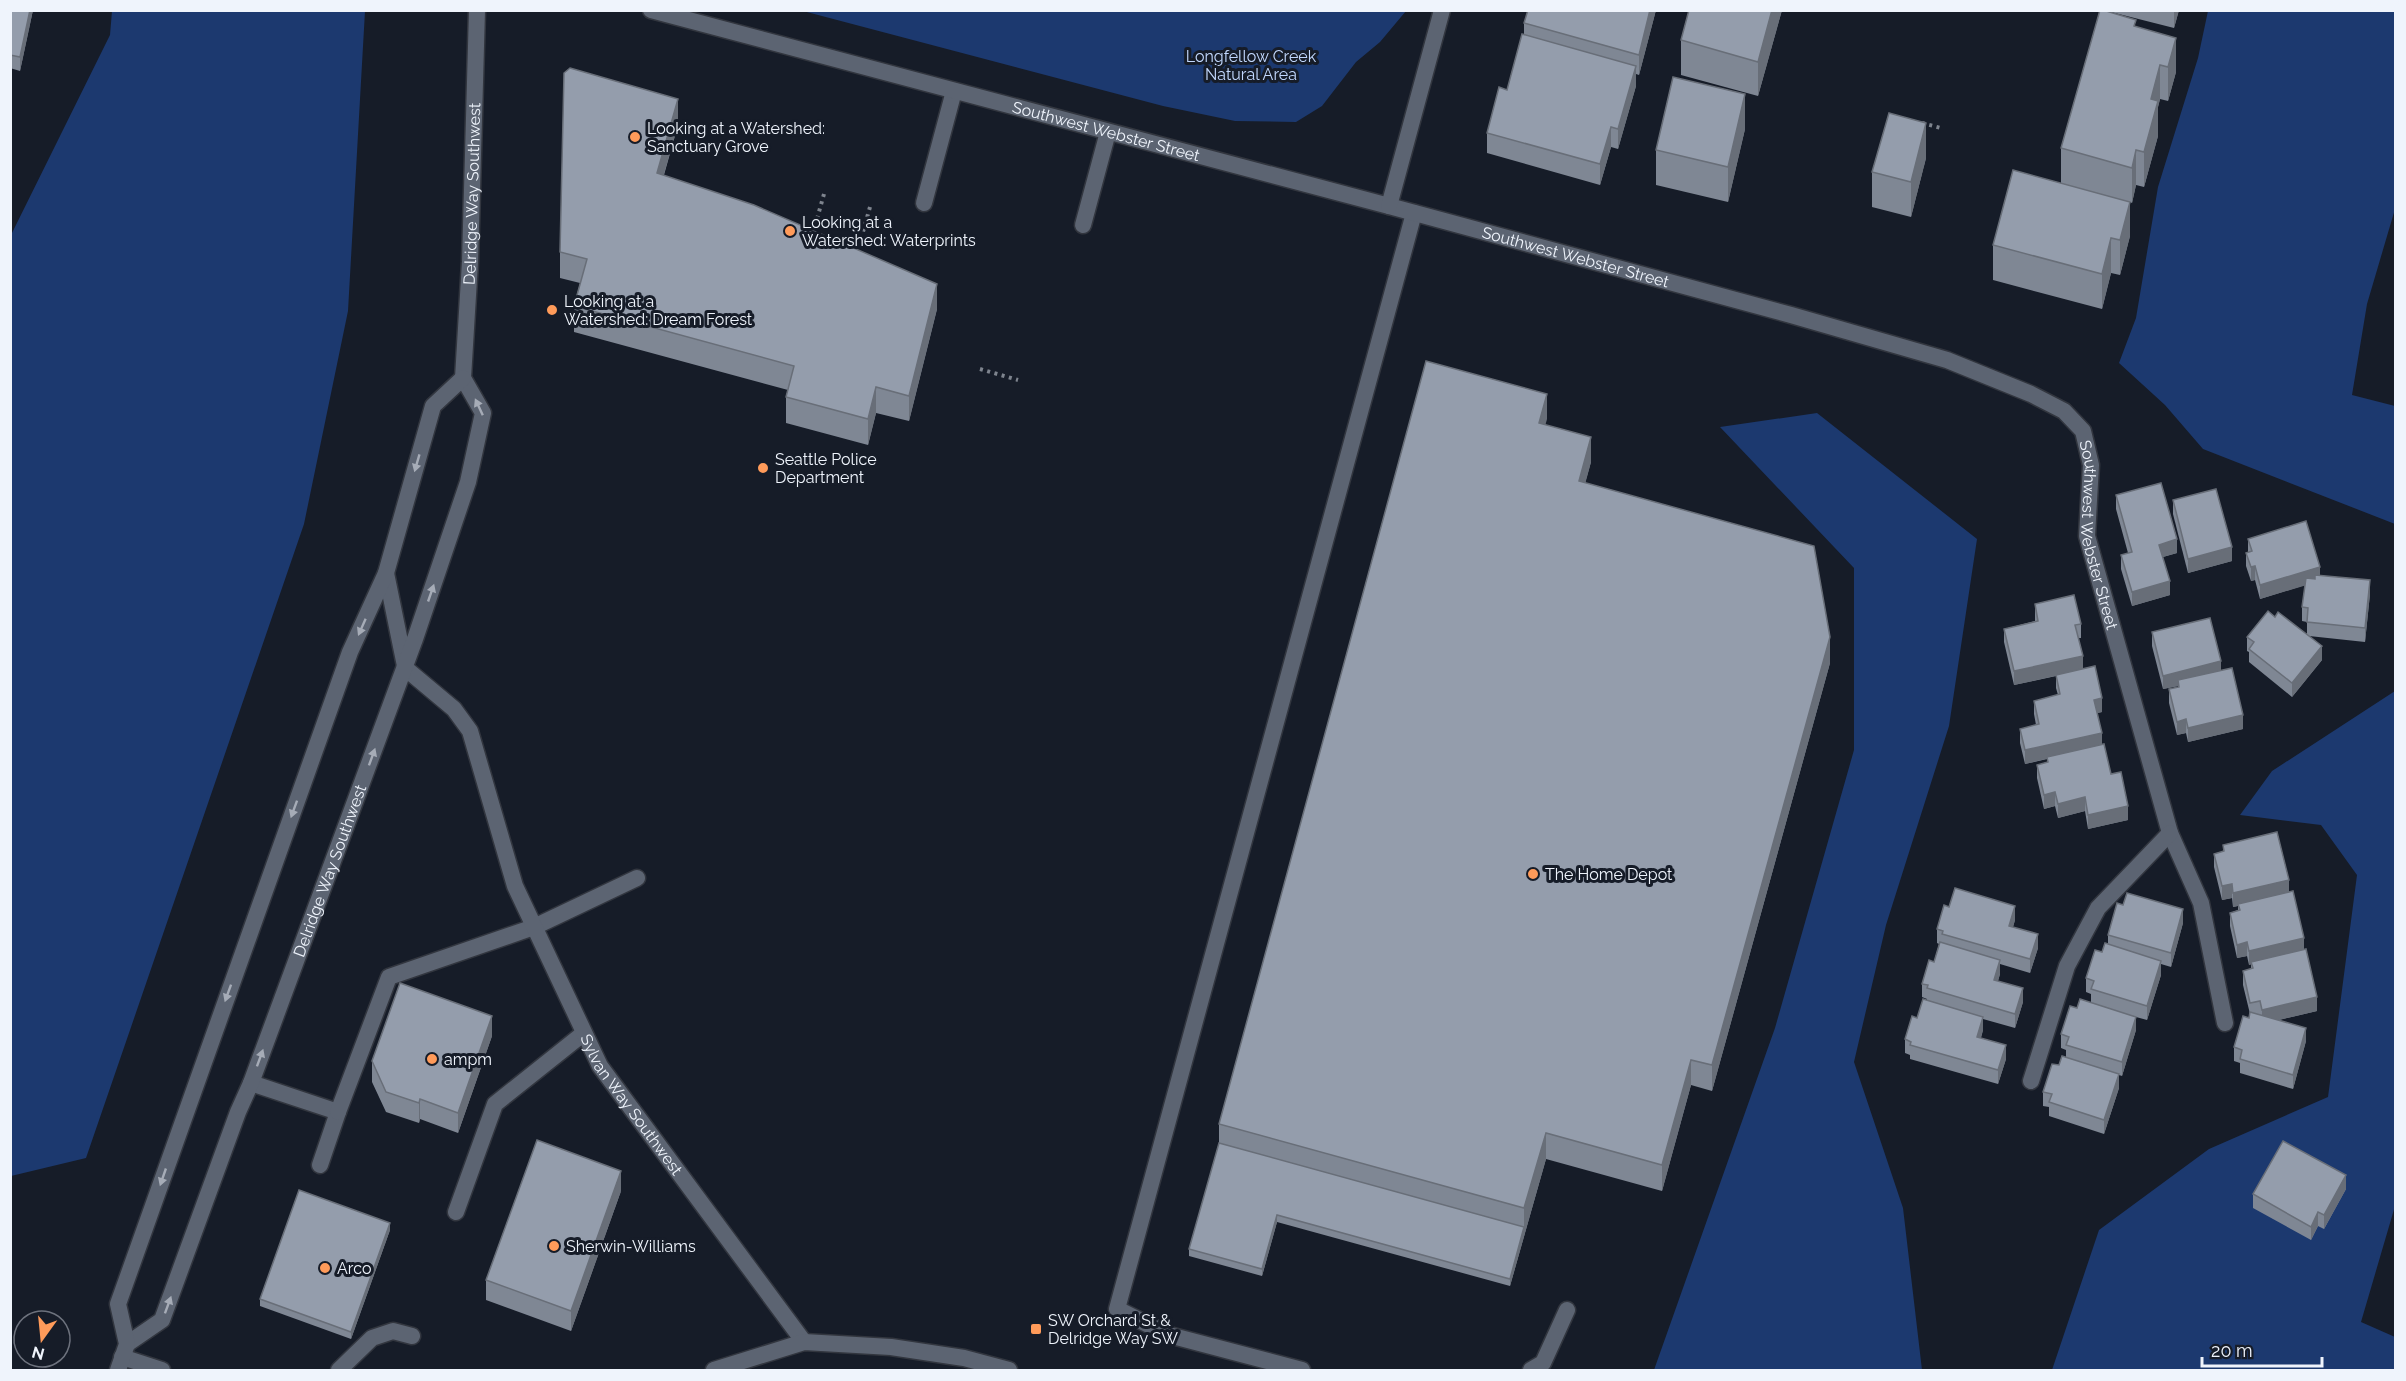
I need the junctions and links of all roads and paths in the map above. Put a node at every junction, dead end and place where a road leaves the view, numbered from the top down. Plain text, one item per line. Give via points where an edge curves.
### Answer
1 (477, 10) edge
2 (651, 10) edge
3 (1442, 10) edge
4 (954, 91) junction
5 (1918, 122) edge
6 (1941, 128) dead end
7 (1108, 132) junction
8 (824, 194) dead end
9 (924, 203) dead end
10 (1389, 206) junction
11 (870, 207) dead end
12 (1414, 213) junction
13 (1083, 225) dead end
14 (813, 233) edge
15 (859, 246) dead end
16 (980, 369) dead end
17 (463, 378) junction
18 (1018, 380) dead end
19 (386, 573) junction
20 (405, 668) junction
21 (2170, 833) junction
22 (636, 878) dead end
23 (534, 927) junction
24 (2225, 1023) dead end
25 (584, 1033) junction
26 (2031, 1081) dead end
27 (251, 1083) junction
28 (338, 1112) junction
29 (320, 1165) dead end
30 (456, 1212) dead end
31 (1567, 1310) dead end
32 (412, 1336) dead end
33 (804, 1342) junction
34 (122, 1357) edge
35 (162, 1371) edge
36 (339, 1371) edge
37 (714, 1371) edge
38 (1010, 1371) edge
39 (1302, 1371) edge
40 (1531, 1371) edge

1 - 17 street, Delridge Way Southwest
2 - 4 street, Southwest Webster Street
3 - 10 street
4 - 7 street, Southwest Webster Street
4 - 9 street
5 - 6 path
7 - 10 street, Southwest Webster Street
7 - 13 street
8 - 14 path
10 - 12 street, Southwest Webster Street
11 - 15 path
12 - 21 street, Southwest Webster Street via 1947,360 2064,411 2084,431 2091,465 2087,536
12 - 39 street via 1117,1309 1169,1335
16 - 18 path
17 -> 19 street via 433,406
20 -> 17 street, Delridge Way Southwest via 468,482 483,413
19 - 20 street
19 -> 34 street via 350,652 118,1304
20 - 23 street, Sylvan Way Southwest via 454,709 470,730 515,886
27 -> 20 street, Delridge Way Southwest
21 - 24 street, Southwest Webster Street via 2202,903
21 - 26 street via 2098,908 2067,966
22 - 23 street
23 - 25 street, Sylvan Way Southwest
23 - 28 street via 389,977
25 - 30 street via 495,1104
25 - 33 street, Sylvan Way Southwest via 600,1066
27 - 28 street
34 -> 27 street, Delridge Way Southwest via 162,1320
28 - 29 street
31 - 40 street via 1543,1363
32 - 36 street via 393,1331 372,1338
33 - 37 street
33 - 38 street via 891,1347 964,1358
34 - 35 street

